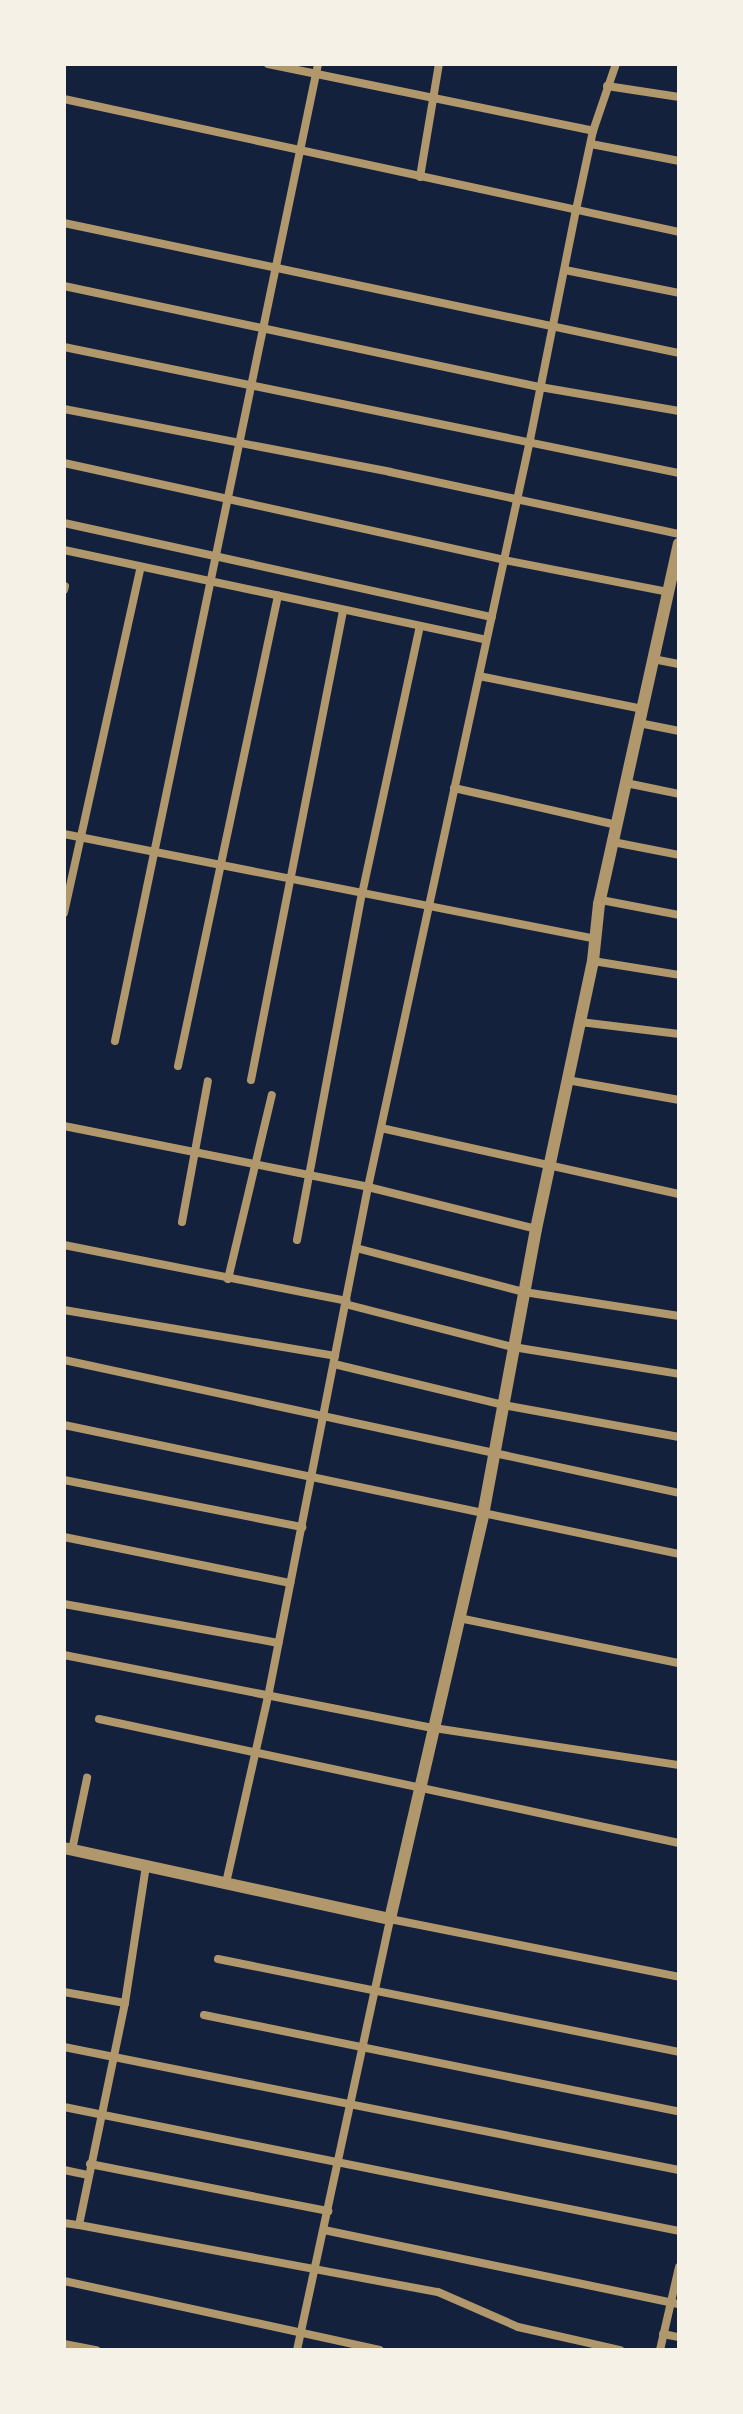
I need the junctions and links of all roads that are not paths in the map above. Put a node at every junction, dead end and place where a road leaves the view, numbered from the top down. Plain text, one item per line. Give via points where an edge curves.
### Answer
1 (268, 64) edge
2 (318, 64) edge
3 (439, 64) edge
4 (605, 64) edge
5 (616, 65) edge
6 (315, 75) junction
7 (607, 86) junction
8 (431, 97) junction
9 (679, 97) edge
10 (64, 99) edge
11 (593, 131) junction
12 (591, 144) junction
13 (299, 151) junction
14 (679, 161) edge
15 (420, 177) junction
16 (576, 210) junction
17 (64, 223) edge
18 (679, 232) edge
19 (275, 268) junction
20 (565, 270) junction
21 (64, 286) edge
22 (679, 293) edge
23 (262, 329) junction
24 (553, 329) junction
25 (64, 347) edge
26 (679, 353) edge
27 (250, 387) junction
28 (540, 387) junction
29 (64, 409) edge
30 (679, 411) edge
31 (238, 445) junction
32 (529, 445) junction
33 (64, 463) edge
34 (679, 473) edge
35 (227, 498) junction
36 (518, 498) junction
37 (64, 523) edge
38 (679, 534) edge
39 (679, 544) edge
40 (64, 550) edge
41 (215, 558) junction
42 (504, 560) junction
43 (141, 567) junction
44 (210, 581) junction
45 (669, 592) junction
46 (278, 596) junction
47 (343, 610) junction
48 (492, 617) junction
49 (420, 626) junction
50 (486, 640) junction
51 (653, 659) junction
52 (679, 664) edge
53 (479, 676) junction
54 (643, 709) junction
55 (639, 723) junction
56 (679, 731) edge
57 (626, 783) junction
58 (454, 788) junction
59 (679, 794) edge
60 (617, 825) junction
61 (64, 834) edge
62 (80, 838) junction
63 (613, 842) junction
64 (153, 854) junction
65 (679, 855) edge
66 (220, 867) junction
67 (291, 880) junction
68 (362, 894) junction
69 (601, 900) junction
70 (429, 907) junction
71 (64, 913) edge
72 (679, 915) edge
73 (596, 939) junction
74 (593, 961) junction
75 (679, 975) edge
76 (580, 1022) junction
77 (679, 1034) edge
78 (115, 1041) dead end
79 (178, 1066) dead end
80 (251, 1080) dead end
81 (567, 1080) junction
82 (208, 1081) dead end
83 (272, 1095) dead end
84 (679, 1100) edge
85 (64, 1126) edge
86 (381, 1128) junction
87 (195, 1152) junction
88 (550, 1164) junction
89 (256, 1165) junction
90 (310, 1175) junction
91 (368, 1187) junction
92 (679, 1194) edge
93 (182, 1222) dead end
94 (536, 1229) junction
95 (297, 1240) dead end
96 (64, 1245) edge
97 (356, 1248) junction
98 (228, 1279) junction
99 (524, 1292) junction
100 (346, 1302) junction
101 (64, 1310) edge
102 (679, 1316) edge
103 (513, 1347) junction
104 (64, 1360) edge
105 (334, 1360) junction
106 (679, 1374) edge
107 (503, 1405) junction
108 (323, 1416) junction
109 (64, 1425) edge
110 (679, 1437) edge
111 (495, 1455) junction
112 (311, 1477) junction
113 (64, 1480) edge
114 (679, 1493) edge
115 (483, 1515) junction
116 (302, 1527) junction
117 (64, 1537) edge
118 (679, 1554) edge
119 (290, 1583) junction
120 (64, 1604) edge
121 (459, 1618) junction
122 (278, 1643) junction
123 (64, 1655) edge
124 (679, 1663) edge
125 (268, 1697) junction
126 (99, 1719) dead end
127 (434, 1728) junction
128 (255, 1755) junction
129 (679, 1765) edge
130 (87, 1778) dead end
131 (420, 1787) junction
132 (679, 1843) edge
133 (68, 1849) edge
134 (146, 1866) junction
135 (226, 1883) junction
136 (390, 1919) junction
137 (218, 1959) dead end
138 (679, 1977) edge
139 (372, 1989) junction
140 (64, 1992) edge
141 (125, 2003) junction
142 (204, 2015) dead end
143 (64, 2047) edge
144 (361, 2049) junction
145 (679, 2052) edge
146 (113, 2057) junction
147 (351, 2104) junction
148 (64, 2107) edge
149 (679, 2112) edge
150 (101, 2115) junction
151 (90, 2164) junction
152 (338, 2164) junction
153 (64, 2170) edge
154 (679, 2170) edge
155 (88, 2175) junction
156 (328, 2211) junction
157 (64, 2223) edge
158 (79, 2225) junction
159 (324, 2230) junction
160 (679, 2231) edge
161 (679, 2267) edge
162 (315, 2270) junction
163 (64, 2281) edge
164 (674, 2304) edge
165 (301, 2334) junction
166 (663, 2334) junction
167 (679, 2337) edge
168 (64, 2344) edge
169 (96, 2350) edge
170 (297, 2350) edge
171 (380, 2350) edge
172 (620, 2350) edge
173 (660, 2350) edge

1 - 6 street
2 - 6 street
3 - 8 street
4 - 5 street
5 - 7 street
6 - 8 street
6 - 13 street
7 - 9 street
7 - 11 street
8 - 11 street
8 - 15 street
10 - 13 street
11 - 12 street
12 - 14 street
12 - 16 street
13 - 15 street
13 - 19 street
15 - 16 street
16 - 18 street
16 - 20 street
17 - 19 street
19 - 23 street
19 - 24 street
20 - 22 street
20 - 24 street
21 - 23 street
23 - 27 street
23 - 28 street
24 - 26 street
24 - 28 street
25 - 27 street
27 - 31 street
27 - 32 street
28 - 30 street
28 - 32 street
29 - 31 street
31 - 35 street
31 - 36 street
32 - 34 street
32 - 36 street
33 - 35 street
35 - 41 street
35 - 42 street
36 - 38 street
36 - 42 street
37 - 41 street
39 - 45 street
40 - 43 street
41 - 44 street
41 - 48 street
42 - 45 street
42 - 48 street
43 - 44 street
43 - 62 street
44 - 46 street
44 - 64 street
45 - 51 street
46 - 47 street
46 - 66 street
47 - 49 street
47 - 67 street
48 - 50 street
49 - 50 street
49 - 68 street
50 - 53 street
51 - 52 street
51 - 54 street
53 - 54 street
53 - 58 street
54 - 55 street
55 - 56 street
55 - 57 street
57 - 59 street
57 - 60 street
58 - 60 street
58 - 70 street
60 - 63 street
61 - 62 street
62 - 64 street
62 - 71 street
63 - 65 street
63 - 69 street
64 - 66 street
64 - 78 street
66 - 67 street
66 - 79 street
67 - 68 street
67 - 80 street
68 - 70 street
68 - 90 street
69 - 72 street
69 - 73 street
70 - 73 street
70 - 86 street
73 - 74 street
74 - 75 street
74 - 76 street
76 - 77 street
76 - 81 street
81 - 84 street
81 - 88 street
82 - 87 street
83 - 89 street
85 - 87 street
86 - 88 street
86 - 91 street
87 - 89 street
87 - 93 street
88 - 92 street
88 - 94 street
89 - 90 street
89 - 98 street
90 - 91 street
90 - 95 street
91 - 94 street
91 - 97 street
94 - 99 street
96 - 98 street
97 - 99 street
97 - 100 street
98 - 100 street
99 - 102 street
99 - 103 street
100 - 103 street
100 - 105 street
101 - 105 street
103 - 106 street
103 - 107 street
104 - 108 street
105 - 107 street
105 - 108 street
107 - 110 street
107 - 111 street
108 - 111 street
108 - 112 street
109 - 112 street
111 - 114 street
111 - 115 street
112 - 115 street
112 - 116 street
113 - 116 street
115 - 118 street
115 - 121 street
116 - 119 street
117 - 119 street
119 - 122 street
120 - 122 street
121 - 124 street
121 - 127 street
122 - 125 street
123 - 125 street
125 - 127 street
125 - 128 street
126 - 128 street
127 - 129 street
127 - 131 street
128 - 131 street
128 - 135 street
130 - 133 street
131 - 132 street
131 - 136 street
133 - 134 street
134 - 135 street
134 - 141 street
135 - 136 street
136 - 138 street
136 - 139 street
137 - 139 street
139 - 144 street
139 - 145 street
140 - 141 street
141 - 146 street
142 - 144 street
143 - 146 street
144 - 147 street
144 - 149 street
146 - 147 street
146 - 150 street
147 - 152 street
147 - 154 street
148 - 150 street
150 - 151 street
150 - 152 street
151 - 155 street
151 - 156 street
152 - 156 street
152 - 160 street
153 - 155 street
155 - 158 street
156 - 159 street
157 - 158 street
158 - 162 street
159 - 162 street
159 - 164 street
161 - 164 street
162 - 165 street
162 - 172 street via 438,2292 518,2327
163 - 165 street
164 - 166 street
165 - 170 street
165 - 171 street
166 - 167 street
166 - 173 street
168 - 169 street

